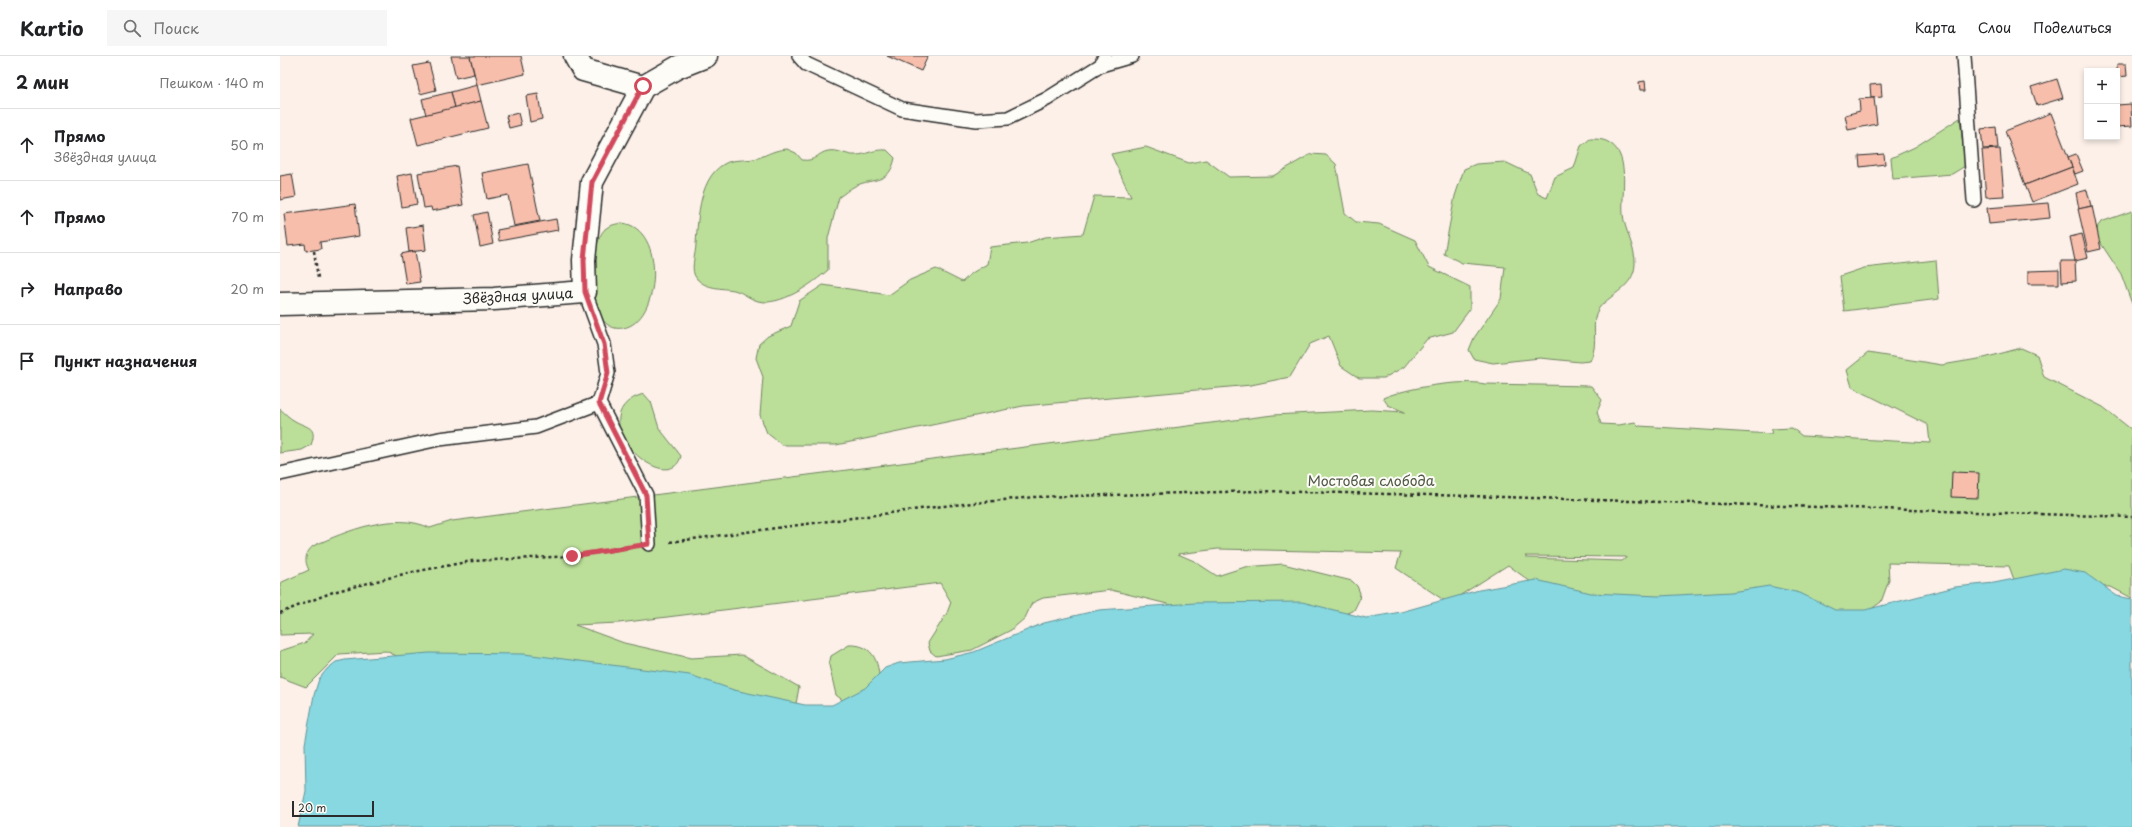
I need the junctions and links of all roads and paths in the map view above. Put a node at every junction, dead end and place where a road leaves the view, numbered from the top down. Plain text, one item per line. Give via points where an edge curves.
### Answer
1 (575, 56) edge
2 (706, 56) edge
3 (799, 56) edge
4 (1132, 56) edge
5 (1964, 56) edge
6 (1103, 61) edge
7 (643, 86) junction
8 (1974, 200) dead end
9 (585, 292) junction
10 (280, 304) edge
11 (599, 403) junction
12 (280, 474) edge
13 (2132, 518) edge
14 (649, 544) junction
15 (280, 613) edge

1 - 7 street via 583,70
2 - 7 street via 678,67
3 - 6 lane via 806,64 902,109 976,120 1008,118 1047,99
4 - 6 lane
5 - 8 lane
7 - 9 street, Звёздная улица via 592,182 584,260
9 - 10 street, Звёздная улица via 494,299
9 - 11 lane via 604,344 608,373
11 - 12 lane via 536,427 438,439
11 - 14 lane via 646,495
13 - 14 path via 1262,491 1034,498 943,506
14 - 15 path via 572,556 472,561 408,573 333,592

